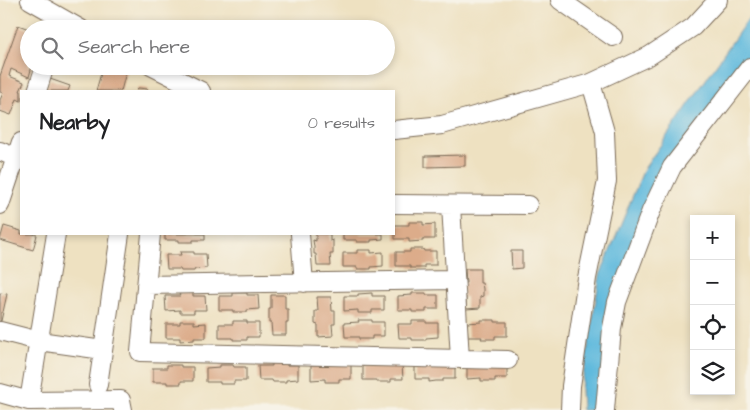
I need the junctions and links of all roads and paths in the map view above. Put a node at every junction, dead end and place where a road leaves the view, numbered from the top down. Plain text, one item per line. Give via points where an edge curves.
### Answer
1 (30, 0) edge
2 (560, 0) edge
3 (718, 0) edge
4 (65, 20) edge
5 (613, 37) dead end
6 (750, 67) edge
7 (42, 75) edge
8 (169, 75) edge
9 (591, 83) junction
10 (37, 90) edge
11 (199, 90) edge
12 (395, 130) edge
13 (15, 153) edge
14 (395, 204) edge
15 (0, 205) edge
16 (451, 205) junction
17 (528, 205) dead end
18 (56, 235) edge
19 (120, 235) edge
20 (151, 235) edge
21 (300, 235) edge
22 (455, 280) junction
23 (304, 283) junction
24 (146, 285) junction
25 (0, 331) edge
26 (39, 340) junction
27 (104, 350) junction
28 (460, 359) junction
29 (508, 360) dead end
30 (98, 385) dead end
31 (0, 393) edge
32 (29, 401) junction
33 (122, 410) edge
34 (570, 410) edge
35 (605, 410) edge

1 - 4 street
2 - 5 street
3 - 9 street via 693,27 649,56
6 - 35 street via 672,167 651,211 617,302
7 - 10 street
8 - 11 street
9 - 12 street via 442,125
9 - 34 street via 605,132 607,181 587,278
13 - 15 street
14 - 16 street
16 - 17 street
16 - 22 street
18 - 26 street
19 - 27 street
20 - 24 street
21 - 23 street
22 - 23 street
22 - 28 street
23 - 24 street
24 - 28 street via 140,352
25 - 26 street
26 - 27 street
26 - 32 street
27 - 30 street
28 - 29 street
31 - 32 street
32 - 33 street via 121,400

